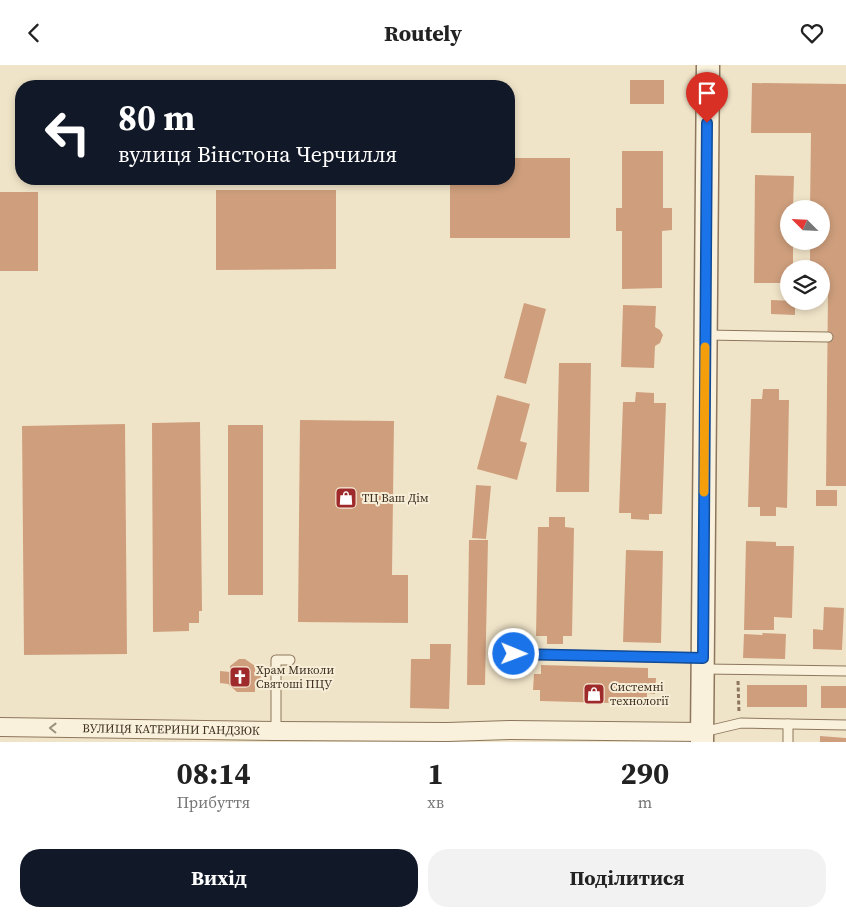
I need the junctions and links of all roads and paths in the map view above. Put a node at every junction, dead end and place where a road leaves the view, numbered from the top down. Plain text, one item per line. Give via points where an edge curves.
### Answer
1 (708, 65) edge
2 (706, 335) junction
3 (828, 337) dead end
4 (514, 654) dead end
5 (290, 660) dead end
6 (703, 664) junction
7 (846, 671) edge
8 (737, 679) dead end
9 (739, 716) dead end
10 (788, 724) junction
11 (846, 725) edge
12 (0, 727) edge
13 (276, 731) junction
14 (702, 737) edge
15 (788, 742) edge

1 - 2 street
2 - 3 lane
2 - 6 street
4 - 6 lane
5 - 13 lane via 276,660
6 - 7 lane
6 - 14 street
8 - 9 path
10 - 11 lane
10 - 14 lane via 741,723
10 - 15 lane
13 -> 12 street, ВУЛИЦЯ КАТЕРИНИ ГАНДЗЮК
13 - 14 street, ВУЛИЦЯ КАТЕРИНИ ГАНДЗЮК via 510,730

